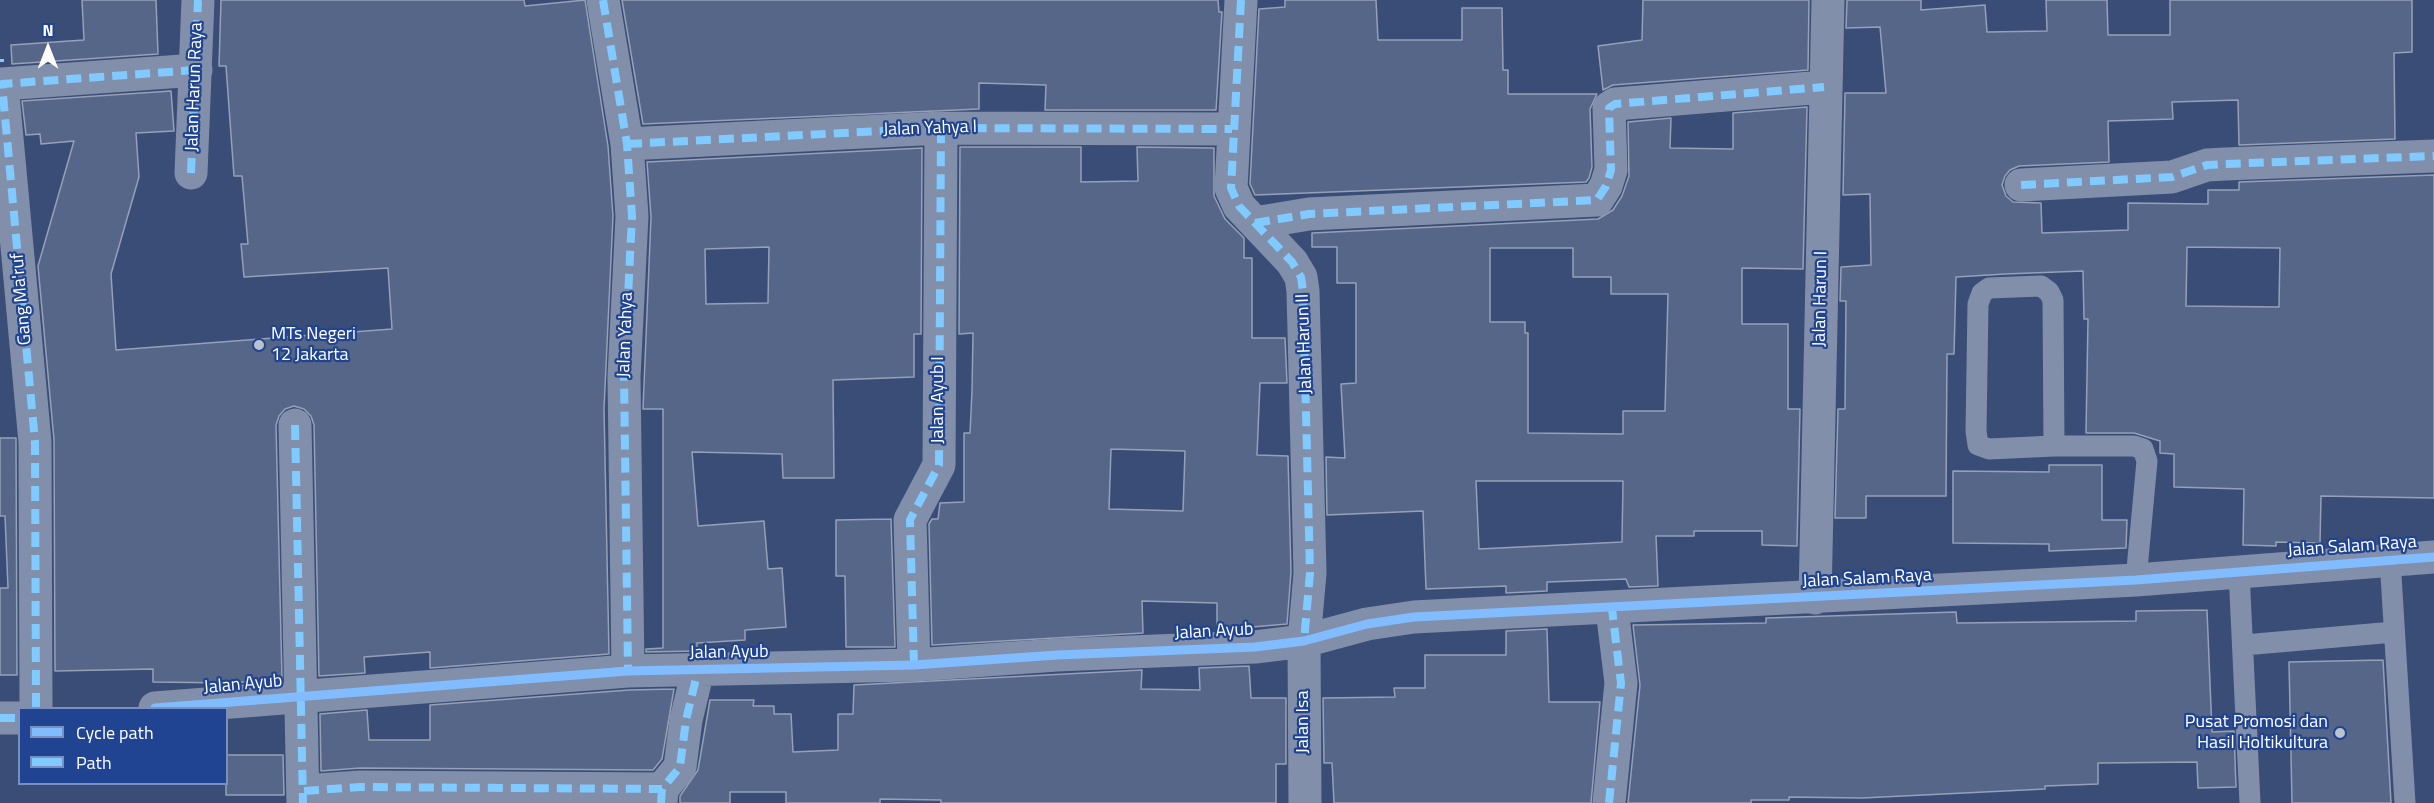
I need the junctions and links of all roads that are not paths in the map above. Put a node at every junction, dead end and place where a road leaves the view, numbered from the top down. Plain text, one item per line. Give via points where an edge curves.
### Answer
1 (198, 0) edge
2 (603, 0) edge
3 (1241, 0) edge
4 (1828, 0) edge
5 (1, 68) edge
6 (196, 70) junction
7 (1824, 87) junction
8 (941, 128) junction
9 (1232, 129) junction
10 (627, 144) junction
11 (2434, 156) edge
12 (191, 173) dead end
13 (2021, 185) dead end
14 (1255, 223) junction
15 (295, 425) dead end
16 (2054, 446) junction
17 (2434, 557) edge
18 (2390, 559) junction
19 (2239, 572) junction
20 (2136, 580) junction
21 (1815, 598) junction
22 (1612, 609) junction
23 (2394, 632) junction
24 (1304, 641) junction
25 (2244, 645) junction
26 (914, 665) junction
27 (698, 670) junction
28 (628, 672) junction
29 (301, 697) junction
30 (36, 707) edge
31 (168, 707) edge
32 (0, 718) edge
33 (18, 718) edge
34 (662, 796) edge
35 (303, 797) edge
36 (1305, 803) edge
37 (1609, 803) edge
38 (2250, 803) edge
39 (2405, 803) edge

1 - 6 street, Jalan Harun Raya
2 - 10 street, Jalan Yahya
3 - 9 street, Jalan Harun II
4 - 7 street, Jalan Harun I
5 - 6 street
5 - 30 street, Gang Ma'ruf via 35,442
6 - 12 street, Jalan Harun Raya
7 - 14 street via 1615,104 1609,108 1611,170 1597,200 1310,214
7 - 21 street, Jalan Harun I
8 - 9 street, Jalan Yahya I
8 - 10 street, Jalan Yahya I
8 - 26 street, Jalan Ayub I via 939,465 910,520
9 - 14 street, Jalan Harun II via 1231,188 1239,206
10 - 28 street, Jalan Yahya via 632,216 624,377
11 - 13 street via 2207,165 2172,177
14 - 24 street, Jalan Harun II via 1292,262 1301,277 1303,291 1310,573
15 - 29 street
16 - 16 lane via 2053,300 2041,286 1989,288 1978,304 1978,445 1989,449
16 - 20 lane via 2144,449
17 - 18 street, Jalan Salam Raya
18 - 19 street, Jalan Salam Raya
18 - 23 lane
19 - 20 street, Jalan Salam Raya
19 - 25 lane
20 - 21 street, Jalan Salam Raya
21 - 22 street, Jalan Salam Raya
22 - 24 street, Jalan Salam Raya via 1414,617 1367,624
22 - 37 street via 1621,683
23 - 25 lane
23 - 39 lane
24 - 26 street, Jalan Ayub
24 - 36 street, Jalan Isa
25 - 38 lane
26 - 27 street, Jalan Ayub
27 - 28 street, Jalan Ayub
27 - 34 street via 680,767
28 - 29 street, Jalan Ayub
29 - 31 street, Jalan Ayub
29 - 35 street
32 - 33 street
34 - 35 street via 360,787

